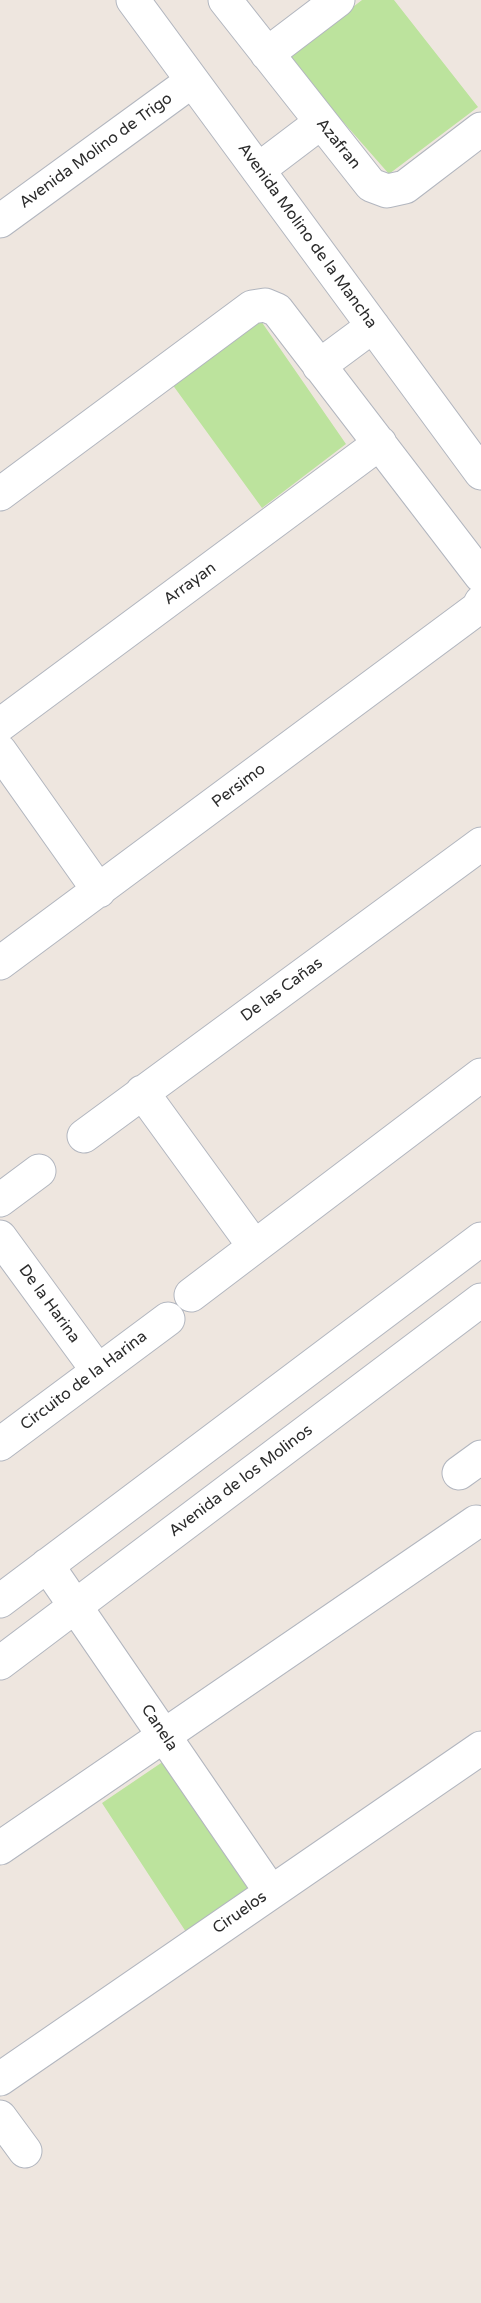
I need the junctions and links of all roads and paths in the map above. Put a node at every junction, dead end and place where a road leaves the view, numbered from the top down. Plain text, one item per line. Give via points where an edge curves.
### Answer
1 (133, 0) edge
2 (225, 0) edge
3 (338, 0) edge
4 (267, 54) junction
5 (192, 81) junction
6 (320, 123) junction
7 (481, 129) edge
8 (258, 170) junction
9 (0, 220) edge
10 (373, 326) junction
11 (319, 366) junction
12 (380, 443) junction
13 (481, 473) edge
14 (0, 494) edge
15 (481, 576) edge
16 (479, 605) edge
17 (0, 724) edge
18 (0, 751) edge
19 (481, 844) edge
20 (99, 891) junction
21 (0, 963) edge
22 (481, 1075) edge
23 (142, 1092) junction
24 (84, 1136) dead end
25 (39, 1171) dead end
26 (0, 1200) edge
27 (0, 1237) edge
28 (481, 1239) edge
29 (254, 1246) junction
30 (191, 1295) dead end
31 (481, 1300) edge
32 (168, 1318) dead end
33 (98, 1371) junction
34 (0, 1444) edge
35 (476, 1522) dead end
36 (47, 1565) junction
37 (1, 1599) edge
38 (75, 1606) junction
39 (29, 1641) junction
40 (0, 1663) edge
41 (164, 1736) junction
42 (481, 1748) edge
43 (0, 1848) edge
44 (271, 1892) junction
45 (0, 2079) edge
46 (0, 2117) edge
47 (25, 2151) dead end

1 - 5 street, Avenida Molino de la Mancha
2 - 4 street, Azafran
3 - 4 street
4 - 6 street, Azafran
5 - 8 street, Avenida Molino de la Mancha
5 - 9 street, Avenida Molino de Trigo
6 - 7 street, Azafran via 371,185 387,191 405,187
6 - 8 street
8 - 10 street, Avenida Molino de la Mancha
10 - 11 street
10 - 13 street, Avenida Molino de la Mancha
11 - 12 street
11 - 14 street via 277,310 265,305 252,307
12 - 15 street
12 - 17 street, Arrayan
16 - 20 street, Persimo
18 - 20 street
19 - 23 street, De las Cañas
20 - 21 street, Persimo
22 - 29 street
23 - 24 street, De las Cañas
23 - 29 street
25 - 26 street
27 - 33 street, De la Harina
28 - 36 street
29 - 30 street
31 - 38 street, Avenida de los Molinos
32 - 33 street, Circuito de la Harina
33 - 34 street, Circuito de la Harina
35 - 41 street
36 - 37 street
36 - 38 street, Canela
37 - 39 street
38 - 39 street, Avenida de los Molinos
38 - 41 street, Canela
39 - 40 street, Avenida de los Molinos
41 - 43 street
41 - 44 street, Canela
42 - 44 street, Ciruelos
44 - 45 street, Ciruelos
46 - 47 street

